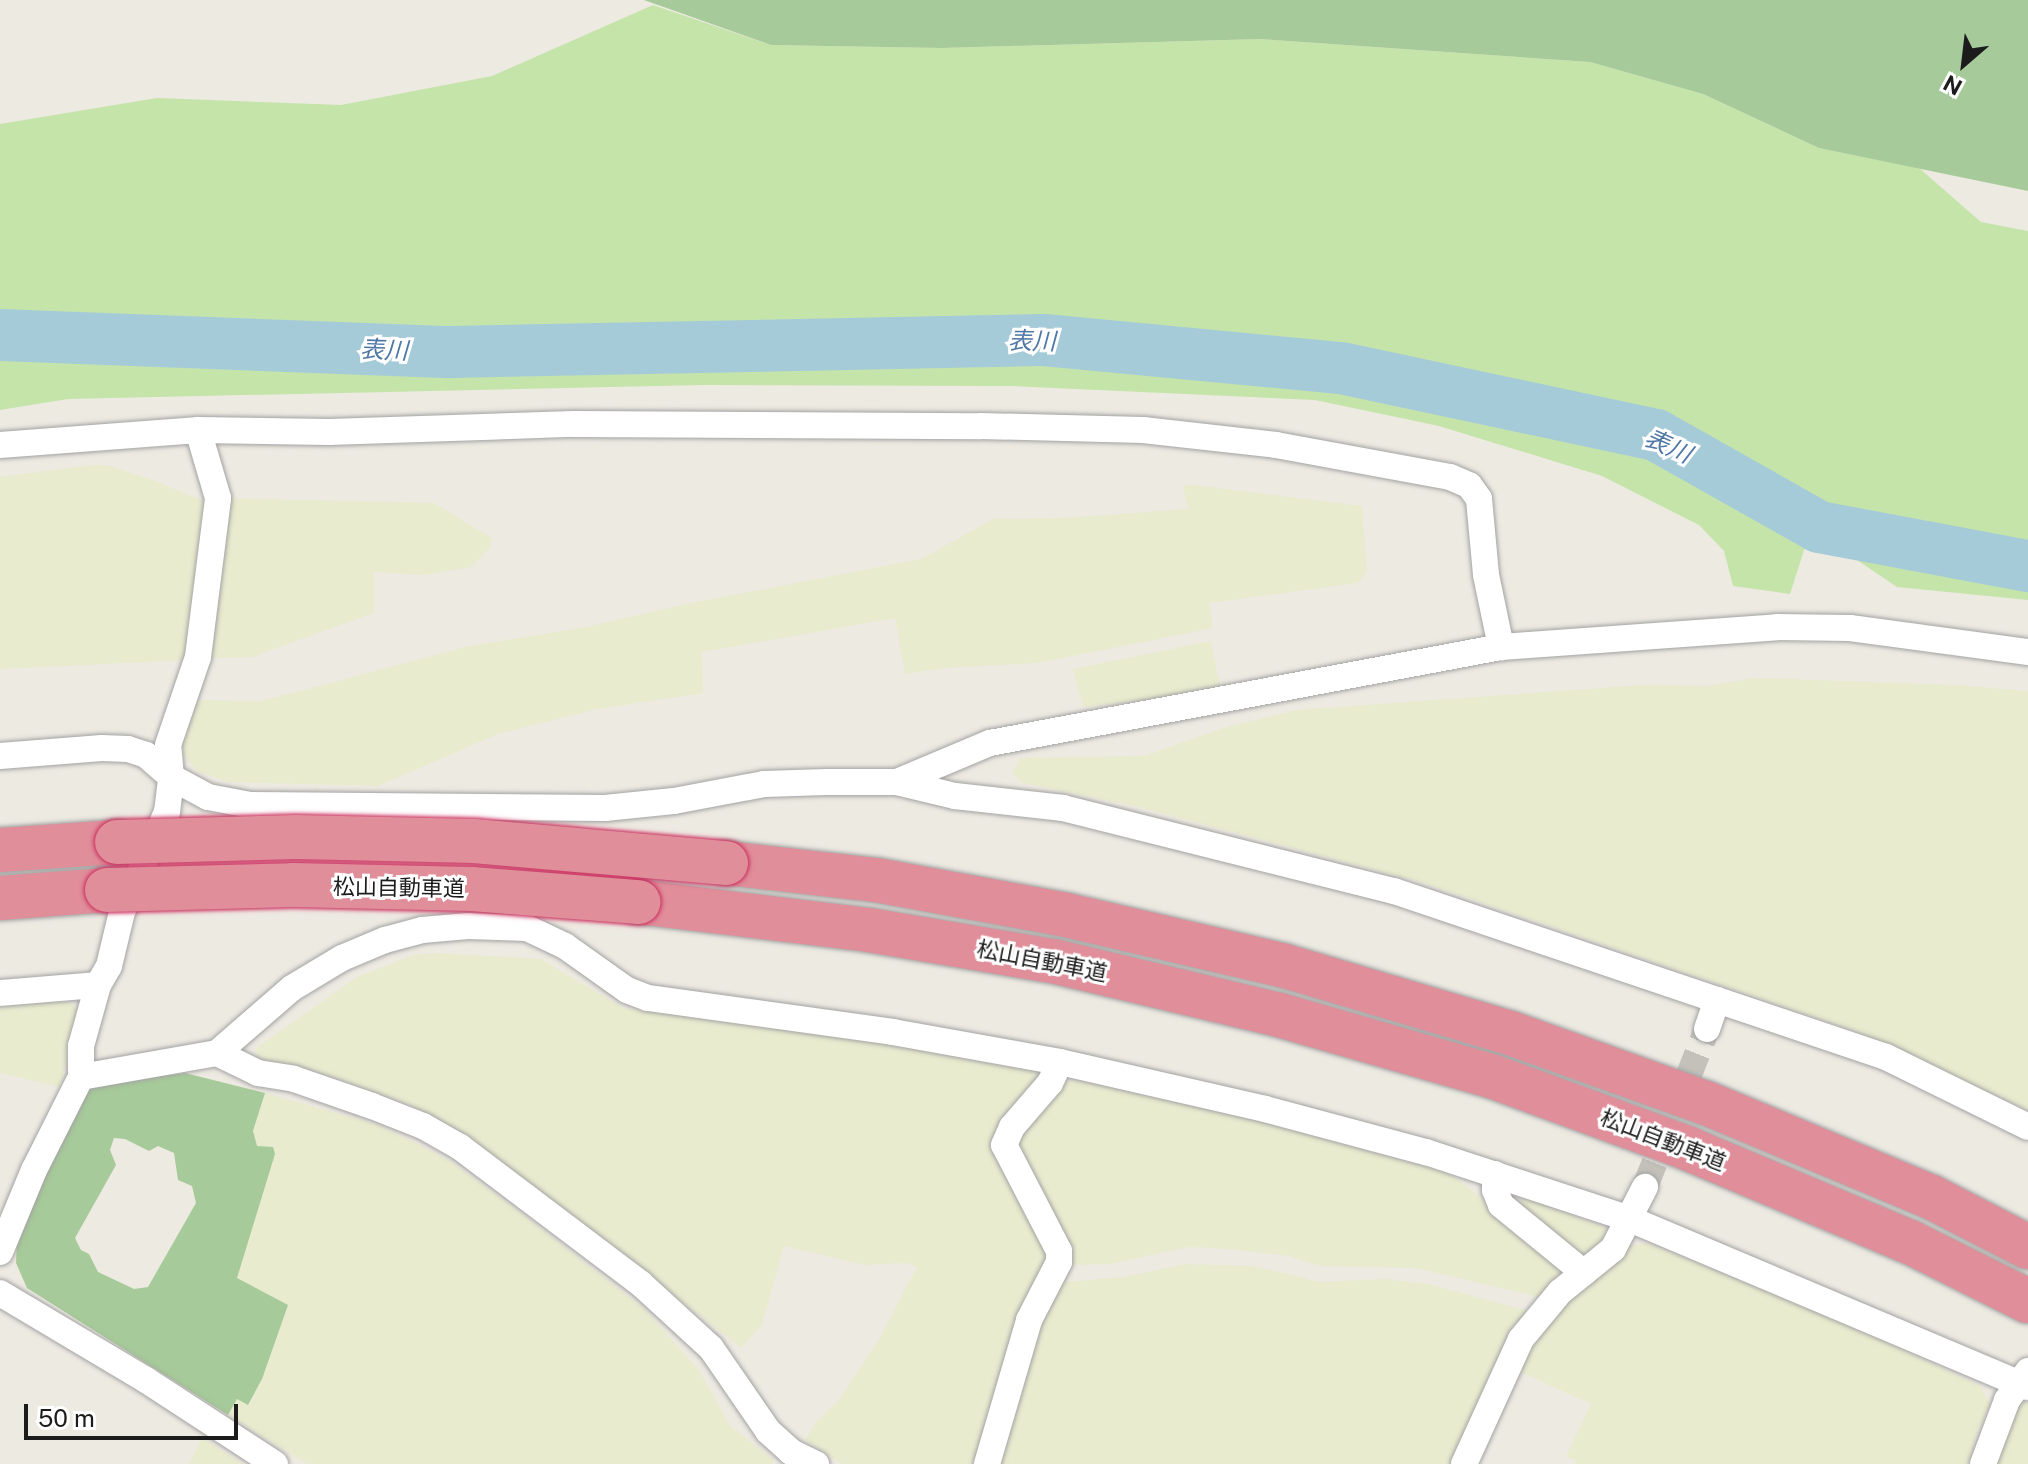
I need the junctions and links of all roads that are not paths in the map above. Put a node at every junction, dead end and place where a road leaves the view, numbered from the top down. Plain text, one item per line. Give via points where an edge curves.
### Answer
1 (198, 430) junction
2 (0, 445) edge
3 (1501, 647) junction
4 (2028, 652) edge
5 (0, 756) edge
6 (171, 777) junction
7 (897, 782) junction
8 (605, 808) junction
9 (0, 850) edge
10 (0, 898) edge
11 (527, 928) junction
12 (98, 985) junction
13 (0, 993) edge
14 (1717, 1000) junction
15 (1707, 1029) tunnel mouth
16 (217, 1053) junction
17 (1060, 1062) junction
18 (81, 1077) junction
19 (2028, 1127) edge
20 (1495, 1174) junction
21 (1645, 1187) tunnel mouth
22 (1630, 1219) junction
23 (2028, 1247) edge
24 (0, 1252) edge
25 (1584, 1273) junction
26 (0, 1293) edge
27 (2028, 1301) edge
28 (2025, 1380) edge
29 (275, 1464) edge
30 (816, 1464) edge
31 (987, 1464) edge
32 (1464, 1464) edge
33 (1983, 1464) edge

1 - 2 street
1 - 3 street via 329,432 574,424 981,426 1143,430 1276,445 1469,485 1479,499 1486,575
1 - 6 street via 218,498 195,665 168,745
3 - 4 street via 1777,627 1850,628
3 - 7 street via 990,743
5 - 6 street via 128,749 146,755
6 - 8 street via 208,797 250,805
6 - 12 street via 167,812 122,912 109,966
7 - 8 street via 764,784
7 - 14 street via 955,796 1063,808 1394,891
8 - 11 street
9 - 23 highway, bridge via 296,837 474,841 876,880 1066,915 1315,975 1510,1033 1706,1103 1931,1197
10 - 27 highway, 松山自動車道, bridge via 107,890 472,889 638,902 869,930 1053,961 1276,1014 1494,1077 1687,1148 1910,1242
11 - 16 street via 422,930 385,940 292,988
11 - 17 street via 648,998 893,1032
12 - 13 street
12 - 18 street via 81,1046
14 - 15 street
14 - 19 street via 1886,1057
16 - 18 street
16 - 30 street via 258,1073 294,1079 372,1106 460,1147 640,1283 711,1348 768,1431 791,1452
17 - 20 street via 1265,1109
17 - 31 street via 1004,1145 1059,1251 1059,1262 1029,1320
18 - 24 street
20 - 22 street
20 - 25 street via 1501,1205
21 - 22 street
22 - 25 street via 1613,1249
22 - 28 street
25 - 32 street via 1542,1310 1521,1339
26 - 29 street
28 - 33 street via 1995,1426

